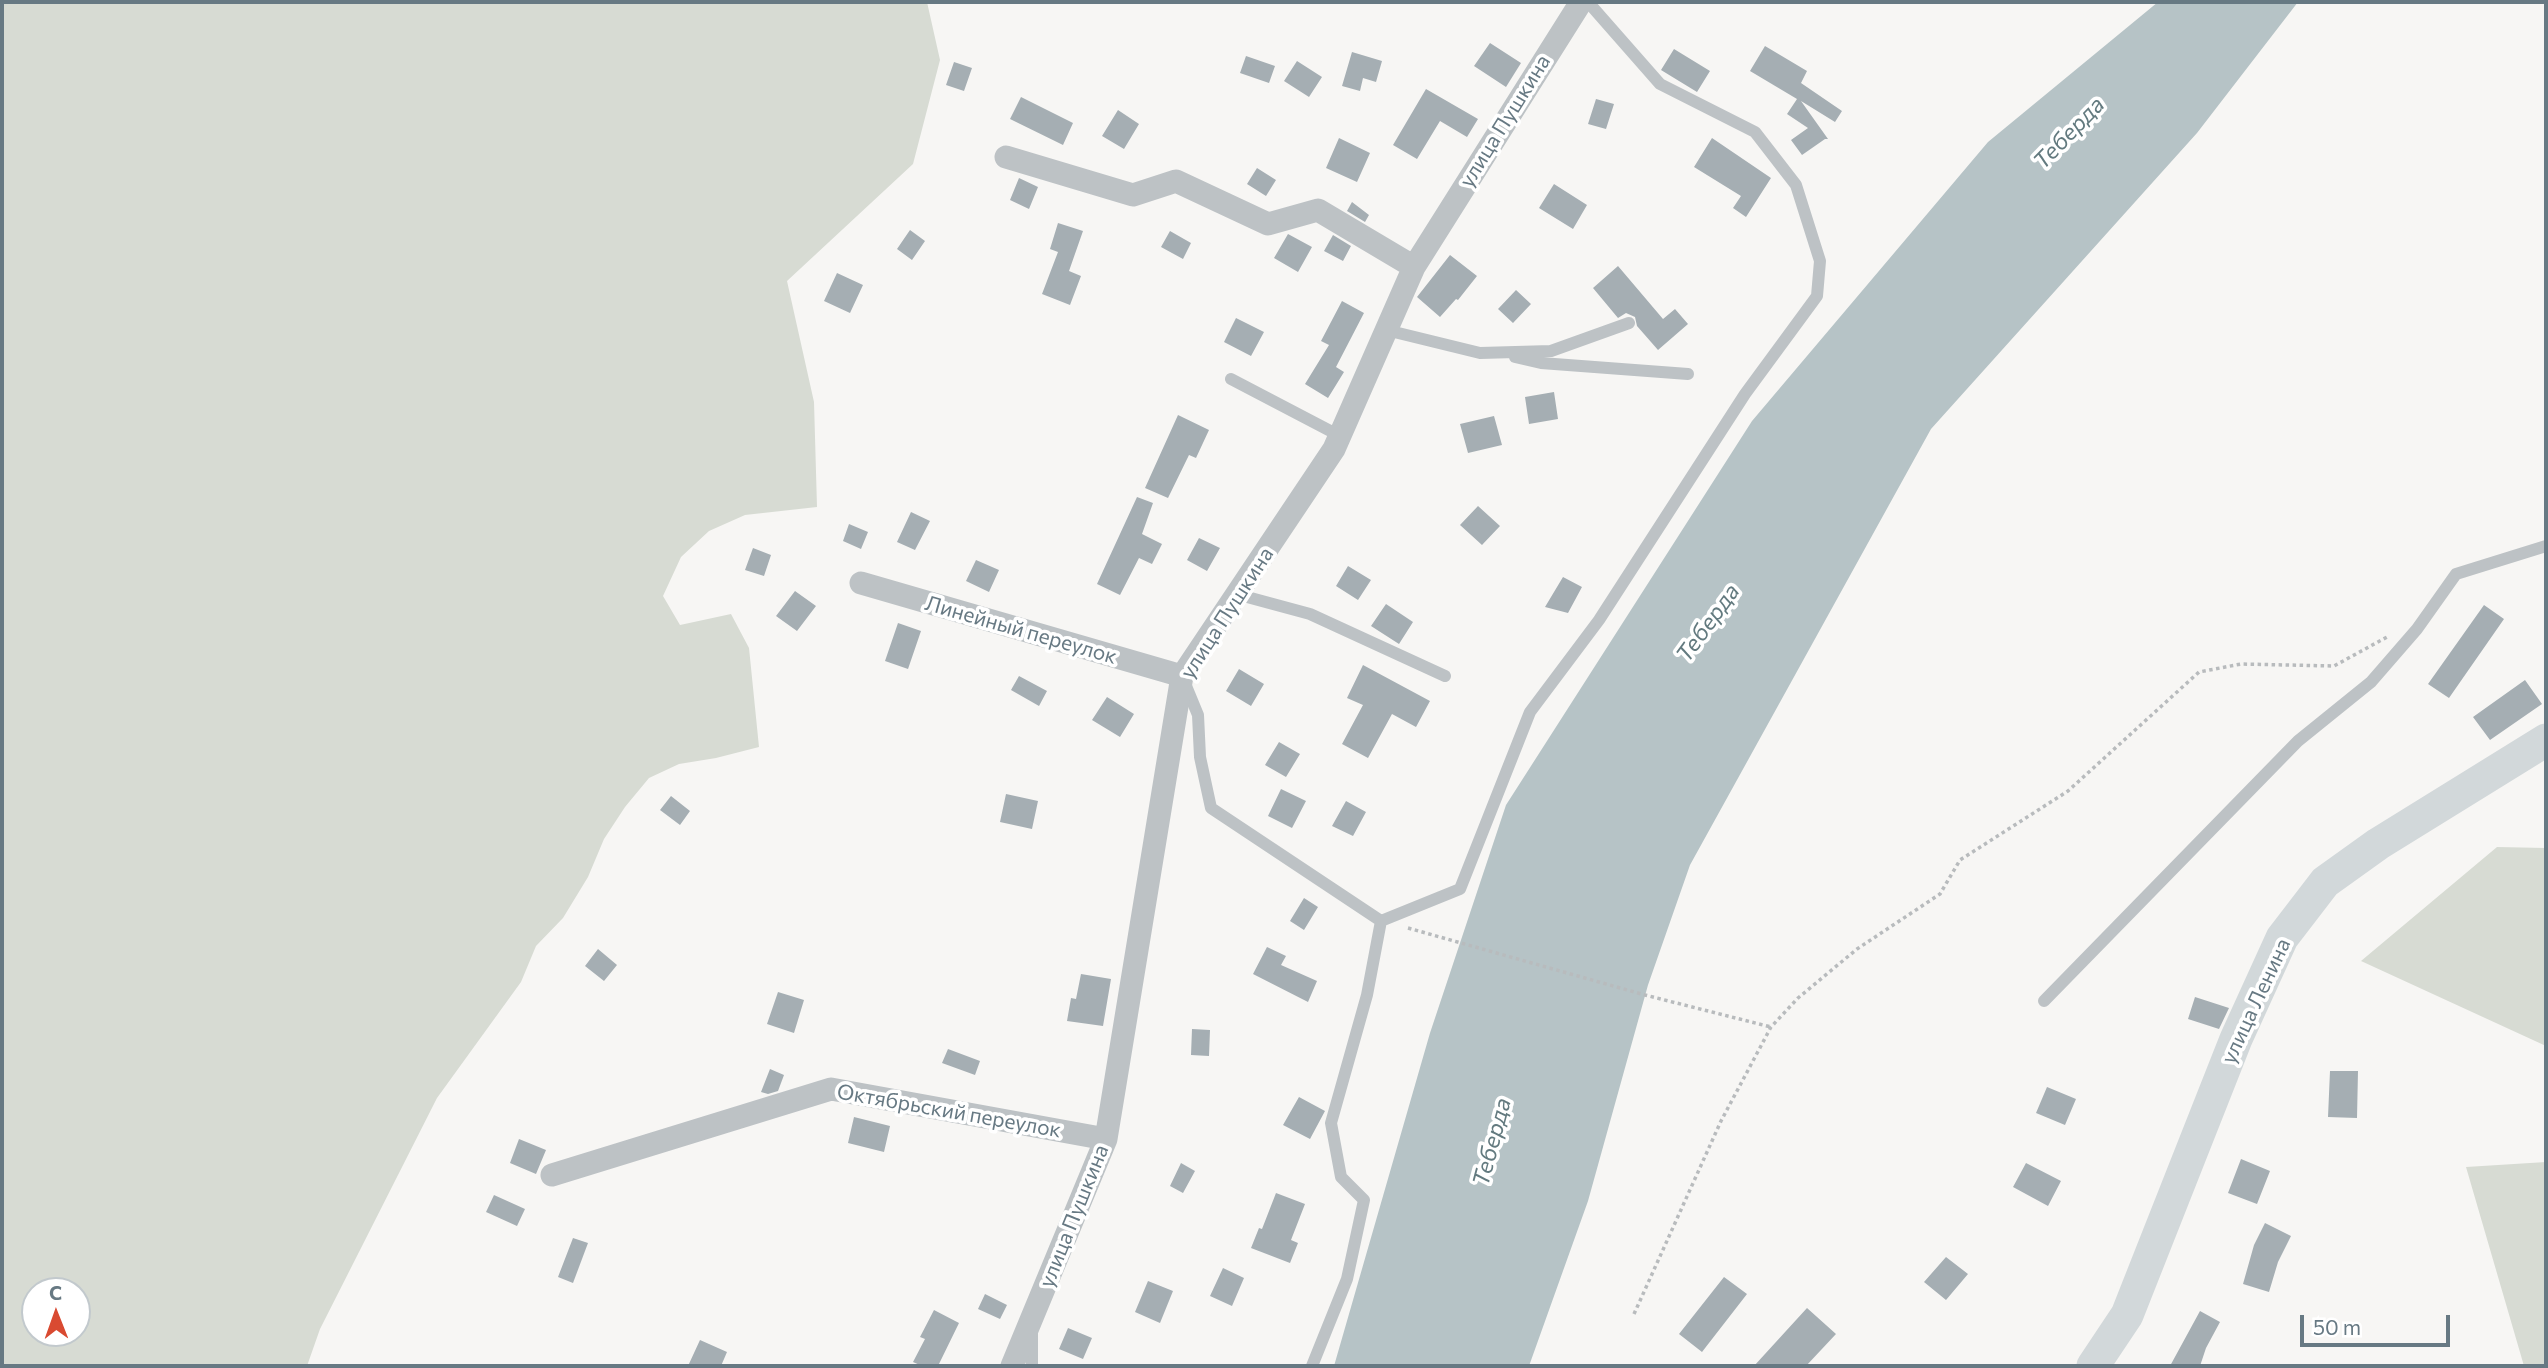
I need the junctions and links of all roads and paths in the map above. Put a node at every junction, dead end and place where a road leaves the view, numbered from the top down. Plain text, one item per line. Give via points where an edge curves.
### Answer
1 (1581, 2) edge
2 (1588, 2) edge
3 (1006, 157) dead end
4 (1414, 267) junction
5 (1629, 323) dead end
6 (1386, 330) junction
7 (1498, 353) junction
8 (1688, 374) dead end
9 (1231, 379) dead end
10 (1340, 436) junction
11 (2546, 546) edge
12 (861, 583) dead end
13 (1236, 594) junction
14 (2392, 635) dead end
15 (1182, 676) junction
16 (1446, 676) dead end
17 (2546, 740) edge
18 (1381, 921) junction
19 (2044, 1001) dead end
20 (1771, 1027) junction
21 (1106, 1139) junction
22 (552, 1175) dead end
23 (1633, 1314) dead end
24 (1032, 1318) junction
25 (1012, 1366) edge
26 (1032, 1366) edge
27 (1312, 1366) edge
28 (2093, 1366) edge

1 - 4 street, улица Пушкина
2 - 18 lane via 1660,84 1755,132 1796,185 1820,261 1817,296 1745,394 1598,620 1530,712 1460,889
3 - 4 street via 1133,195 1177,181 1268,224 1318,210
4 - 6 street, улица Пушкина
5 - 7 lane via 1550,351
6 - 7 lane via 1480,354
6 - 10 street, улица Пушкина
7 - 8 lane via 1541,363
9 - 10 lane
10 - 13 street, улица Пушкина
11 - 19 lane via 2456,575 2371,682 2298,741
12 - 15 street, Линейный переулок
13 - 15 street, улица Пушкина
13 - 16 lane via 1310,614
14 - 20 path via 2334,666 2241,664 2199,672 2068,791 1960,860 1940,894 1857,949
15 - 18 lane via 1198,715 1200,757 1211,808
15 - 21 street, улица Пушкина
17 - 28 main road, улица Ленина via 2325,882 2282,938 2236,1039 2127,1315
18 - 20 path
18 - 27 lane via 1367,995 1331,1123 1341,1177 1364,1200 1347,1279
20 - 23 path via 1721,1121
21 - 22 street, Октябрьский переулок via 831,1089
21 - 24 street, улица Пушкина
24 - 25 street, улица Пушкина
24 - 26 lane

